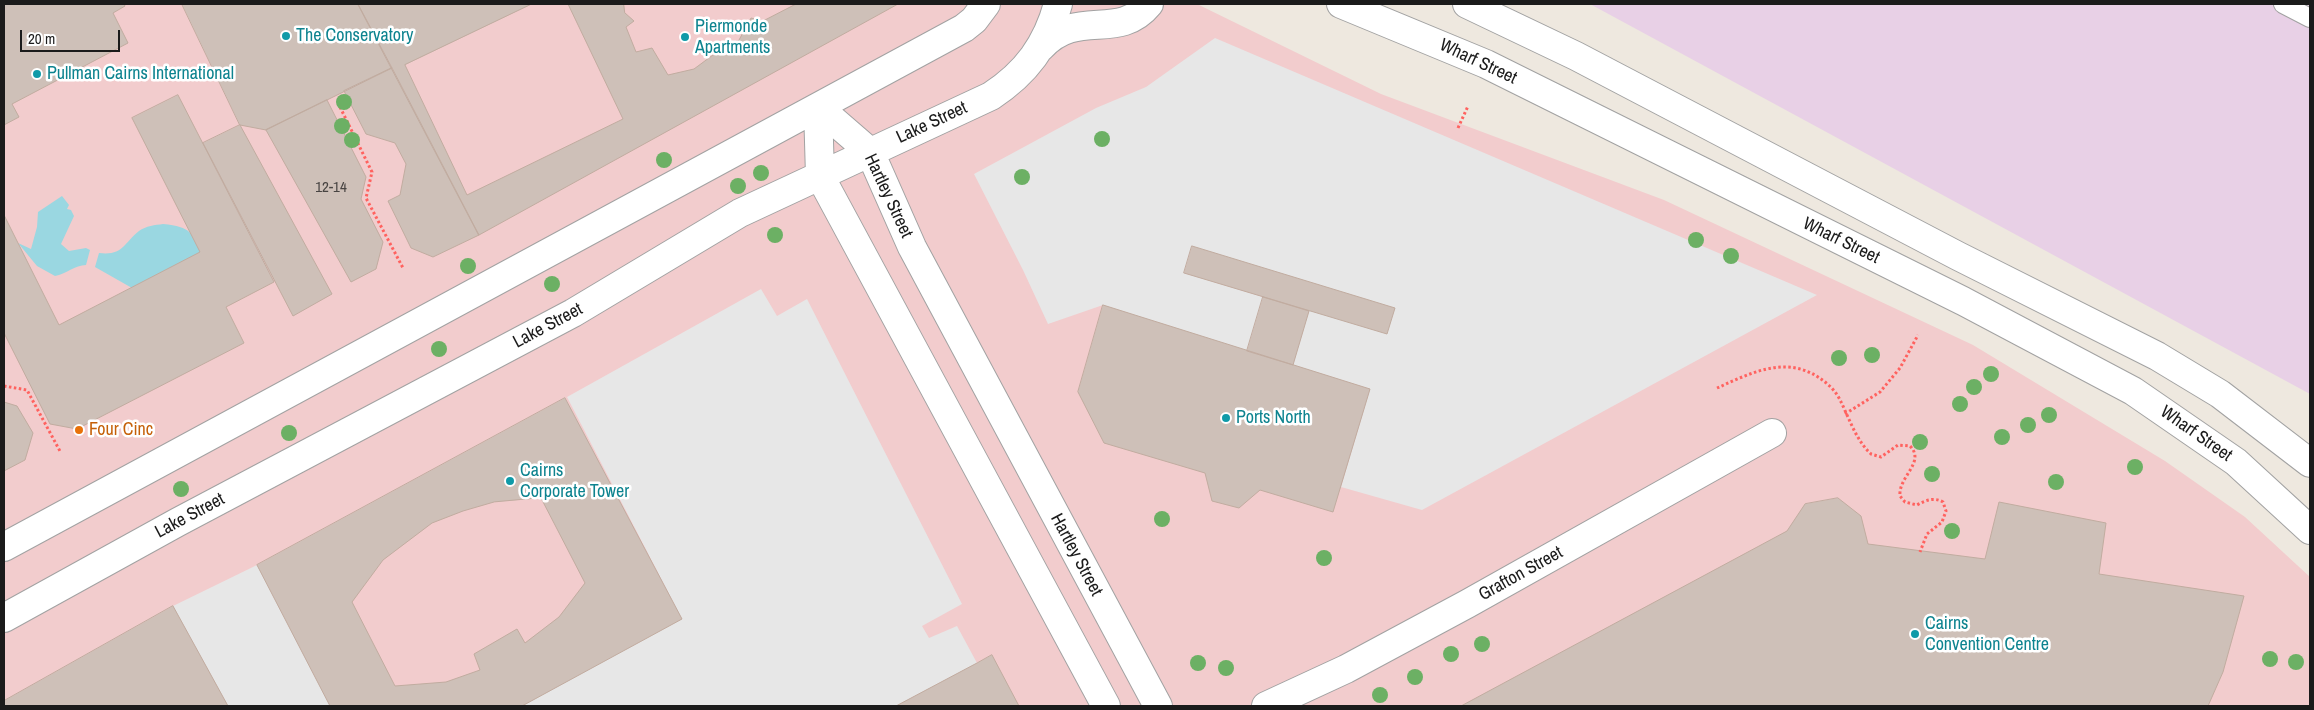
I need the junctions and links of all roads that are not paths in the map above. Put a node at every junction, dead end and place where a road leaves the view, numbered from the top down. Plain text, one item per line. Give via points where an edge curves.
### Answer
1 (986, 4) edge
2 (1058, 4) edge
3 (1149, 4) edge
4 (1327, 4) edge
5 (1341, 4) edge
6 (1466, 4) edge
7 (2283, 4) edge
8 (1371, 16) junction
9 (2310, 18) edge
10 (1042, 47) junction
11 (818, 107) junction
12 (870, 152) junction
13 (820, 176) junction
14 (2258, 423) junction
15 (1772, 433) dead end
16 (2310, 463) edge
17 (2310, 484) edge
18 (2310, 530) edge
19 (4, 547) edge
20 (4, 618) edge
21 (1106, 706) edge
22 (1158, 706) edge
23 (1266, 706) edge

1 - 11 street via 964,28
2 - 10 street, Lake Street
3 - 10 street via 1126,21 1065,29
4 - 8 street
5 - 8 street, Wharf Street
6 - 14 street via 1576,56 2157,356 2220,394
7 - 9 lane
8 - 18 street, Wharf Street via 1486,64 1963,301 2133,391 2236,462
10 - 12 street, Lake Street via 1018,76 991,96
11 - 12 street, Hartley Street
11 - 13 street
11 - 19 street
12 - 13 street, Lake Street
12 - 22 street, Hartley Street via 912,247
13 - 20 street, Lake Street via 740,214 573,313
13 - 21 street
14 - 16 street
14 - 17 street
15 - 23 street, Grafton Street via 1467,604 1346,669

